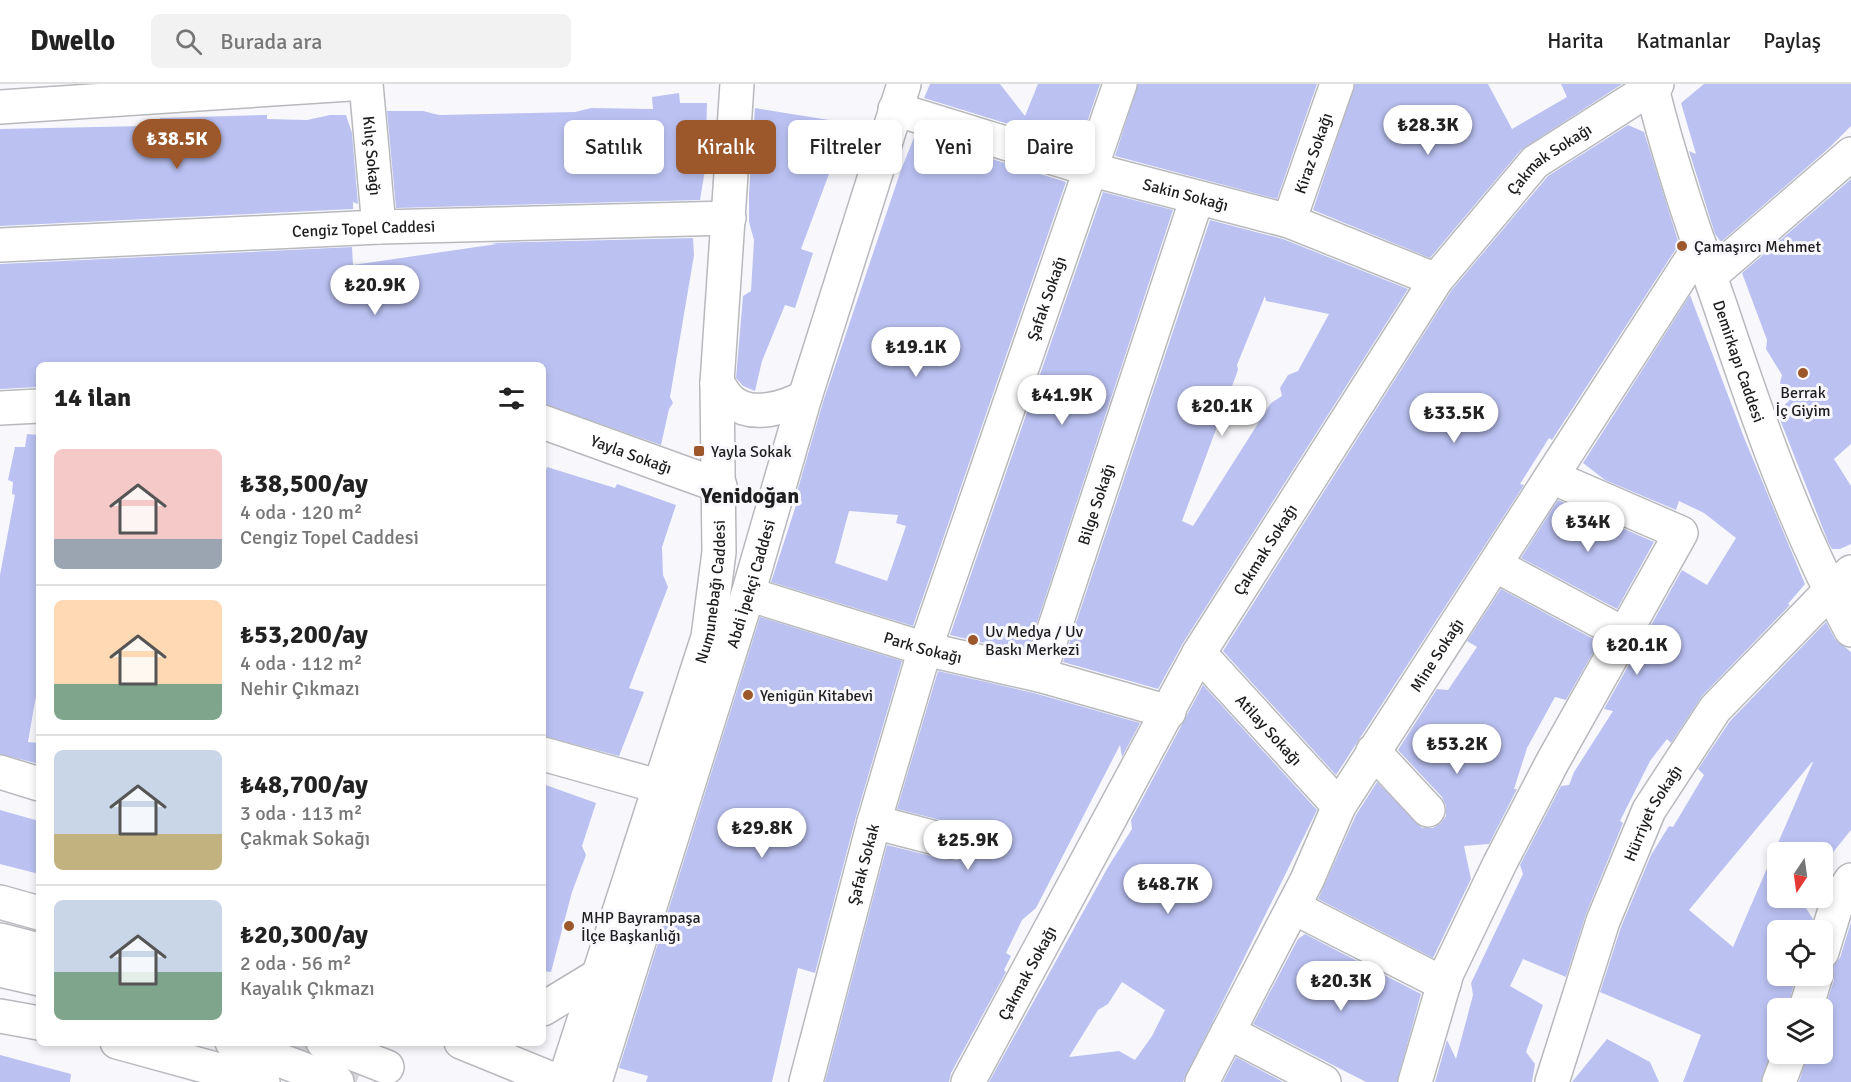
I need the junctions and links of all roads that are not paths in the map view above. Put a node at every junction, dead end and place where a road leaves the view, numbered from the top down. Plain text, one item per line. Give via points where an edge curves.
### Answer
1 (350, 84) edge
2 (366, 84) edge
3 (737, 84) edge
4 (1120, 84) edge
5 (1337, 84) edge
6 (1653, 85) edge
7 (900, 97) edge
8 (0, 107) edge
9 (1005, 137) edge
10 (1095, 153) edge
11 (1851, 154) edge
12 (1095, 171) edge
13 (1087, 174) edge
14 (1197, 198) junction
15 (729, 218) junction
16 (1289, 221) junction
17 (379, 227) junction
18 (0, 245) edge
19 (1705, 261) junction
20 (1436, 280) junction
21 (717, 383) junction
22 (805, 397) junction
23 (36, 406) edge
24 (0, 408) edge
25 (546, 429) edge
26 (1552, 477) junction
27 (720, 486) junction
28 (1495, 565) junction
29 (1840, 581) edge
30 (748, 594) junction
31 (1851, 630) edge
32 (1624, 634) junction
33 (925, 649) junction
34 (1199, 653) junction
35 (1039, 675) junction
36 (1169, 712) junction
37 (1373, 751) junction
38 (546, 755) edge
39 (0, 772) edge
40 (36, 783) edge
41 (661, 787) junction
42 (1339, 806) junction
43 (1428, 810) dead end
44 (874, 822) junction
45 (951, 842) dead end
46 (1851, 880) edge
47 (1, 902) edge
48 (1293, 907) junction
49 (36, 912) edge
50 (1832, 920) edge
51 (0, 940) edge
52 (36, 949) edge
53 (0, 970) edge
54 (599, 975) junction
55 (36, 978) edge
56 (1444, 984) junction
57 (546, 1007) edge
58 (0, 1016) edge
59 (36, 1022) edge
60 (1228, 1032) junction
61 (132, 1046) edge
62 (242, 1046) edge
63 (332, 1046) edge
64 (470, 1046) edge
65 (1786, 1064) edge
66 (387, 1067) dead end
67 (263, 1082) edge
68 (337, 1082) edge
69 (559, 1082) edge
70 (564, 1082) edge
71 (595, 1082) edge
72 (806, 1082) edge
73 (968, 1082) edge
74 (1202, 1082) edge
75 (1324, 1082) edge
76 (1415, 1082) edge
77 (1552, 1082) edge
78 (1779, 1082) edge

1 - 8 main road
2 - 17 main road, Kılıç Sokağı
3 - 15 main road, Numunebağı Caddesi
4 - 10 main road, Şafak Sokağı
5 - 16 main road, Kiraz Sokağı
6 - 19 main road, Demirkapı Caddesi
6 - 20 main road, Çakmak Sokağı via 1535,162
7 - 9 main road, Sakin Sokağı
7 - 22 main road, Abdi İpekçi Caddesi
11 - 19 main road, Mine Sokağı
12 - 14 main road, Sakin Sokağı
13 - 33 main road, Şafak Sokağı
14 - 16 main road, Sakin Sokağı
14 - 35 main road, Bilge Sokağı
15 - 17 main road, Cengiz Topel Caddesi
15 - 21 main road, Numunebağı Caddesi
16 - 20 main road, Sakin Sokağı
17 - 18 main road, Cengiz Topel Caddesi
19 - 26 main road, Mine Sokağı
19 - 29 main road, Demirkapı Caddesi via 1764,438
20 - 34 main road, Çakmak Sokağı
21 - 22 main road via 731,402 754,410 777,409
21 - 27 main road, Numunebağı Caddesi
22 - 30 main road, Abdi İpekçi Caddesi
23 - 24 main road
25 - 27 main road, Yayla Sokağı
26 - 28 main road, Mine Sokağı
26 - 32 main road via 1681,533
27 - 41 main road, Numunebağı Caddesi via 719,552 708,637
28 - 32 main road
28 - 37 main road, Mine Sokağı
29 - 31 main road, Demirkapı Caddesi
29 - 77 main road, Hürriyet Sokağı via 1715,709 1649,810 1603,921
30 - 33 main road, Park Sokağı
30 - 71 main road, Abdi İpekçi Caddesi
32 - 56 main road via 1511,843
33 - 35 main road, Park Sokağı
33 - 44 main road, Şafak Sokak
34 - 36 main road, Çakmak Sokağı
34 - 42 main road, Atilay Sokağı
35 - 36 main road, Park Sokağı
36 - 73 main road, Çakmak Sokağı
37 - 42 main road, Mine Sokağı
37 - 43 main road
38 - 41 main road
39 - 40 main road
41 - 54 main road, Numunebağı Caddesi
42 - 48 main road, Mine Sokağı
44 - 45 main road
44 - 72 main road, Şafak Sokak
46 - 50 main road via 1838,900
47 - 49 main road
48 - 56 main road
48 - 60 main road, Mine Sokağı
51 - 52 main road
53 - 55 main road
54 - 57 main road
54 - 70 main road
56 - 76 main road
58 - 59 main road
60 - 74 main road, Mine Sokağı
60 - 75 main road
61 - 67 main road
62 - 68 main road
63 - 66 main road
64 - 69 main road
65 - 78 main road

